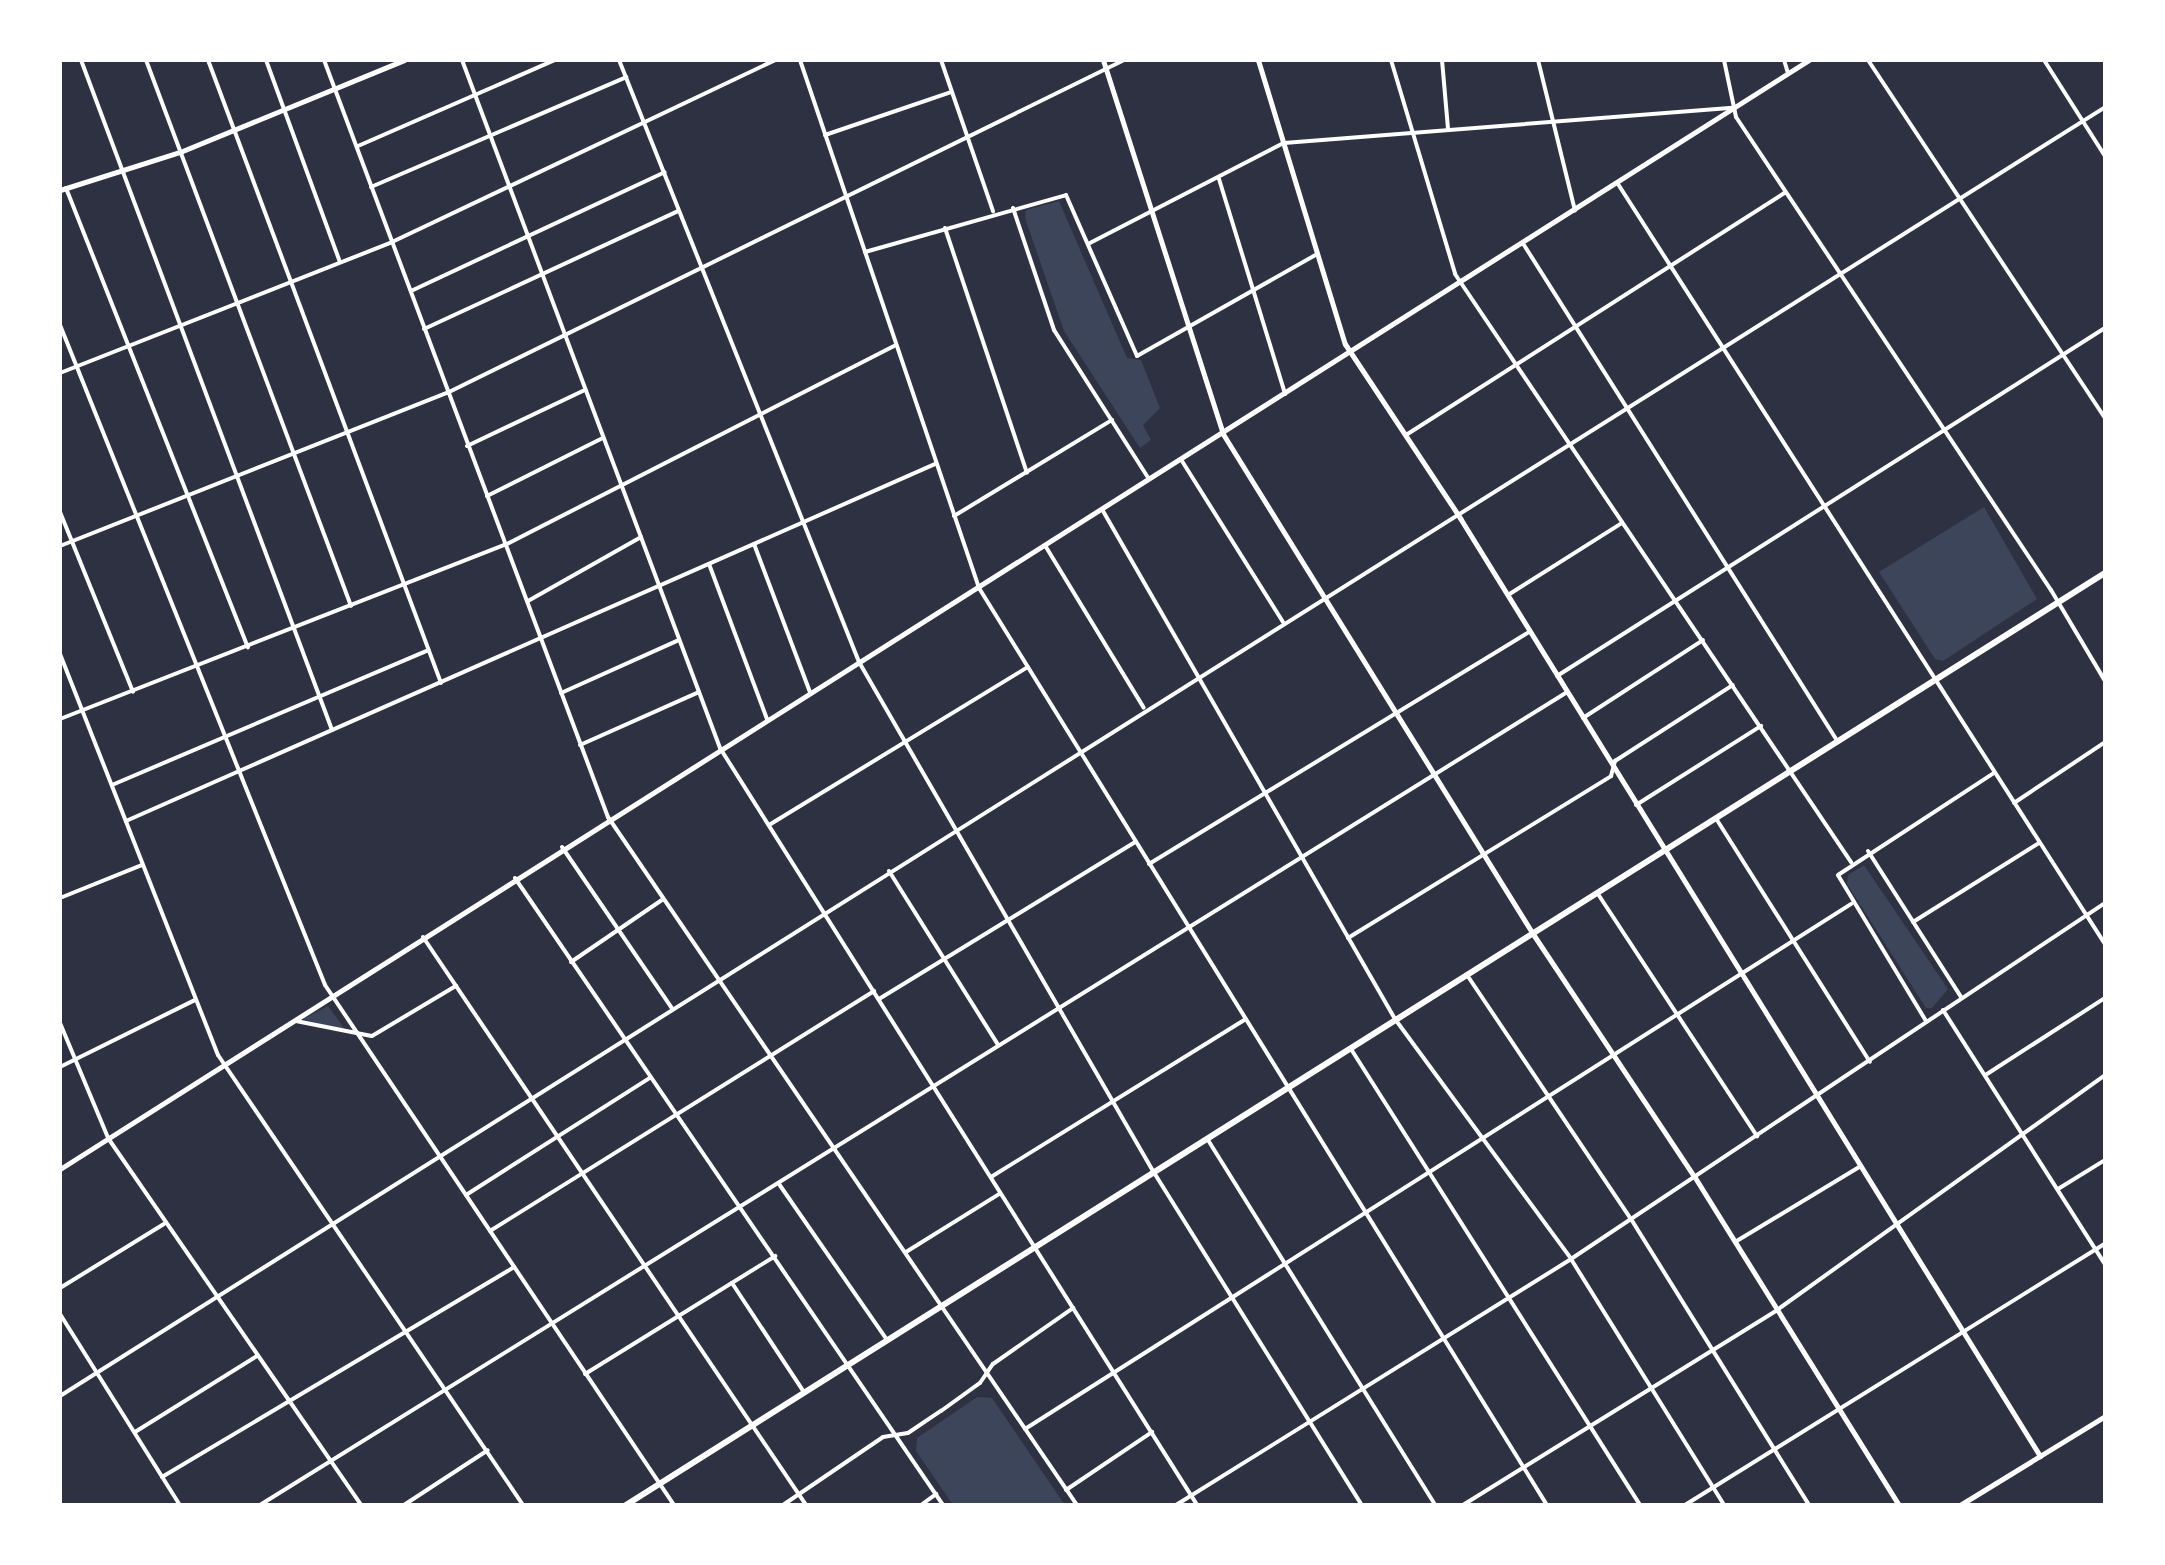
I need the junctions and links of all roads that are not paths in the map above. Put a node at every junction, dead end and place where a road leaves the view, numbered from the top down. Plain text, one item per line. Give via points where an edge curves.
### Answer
1 (81, 60) edge
2 (146, 60) edge
3 (208, 60) edge
4 (266, 60) edge
5 (324, 60) edge
6 (404, 60) edge
7 (462, 60) edge
8 (555, 60) edge
9 (620, 60) edge
10 (774, 60) edge
11 (800, 60) edge
12 (941, 60) edge
13 (1103, 60) edge
14 (1124, 60) edge
15 (1258, 60) edge
16 (1391, 60) edge
17 (1442, 60) edge
18 (1538, 60) edge
19 (1724, 60) edge
20 (1784, 60) edge
21 (1809, 60) edge
22 (1868, 60) edge
23 (2044, 60) edge
24 (396, 62) edge
25 (1106, 69) junction
26 (1788, 73) junction
27 (626, 76) junction
28 (335, 91) junction
29 (951, 92) junction
30 (475, 94) junction
31 (2105, 107) edge
32 (1733, 108) junction
33 (286, 110) junction
34 (1552, 120) junction
35 (645, 122) junction
36 (2083, 122) junction
37 (1448, 128) junction
38 (234, 130) junction
39 (1409, 131) junction
40 (490, 135) junction
41 (825, 135) junction
42 (968, 138) junction
43 (1284, 143) junction
44 (356, 147) junction
45 (180, 152) junction
46 (2105, 156) edge
47 (665, 172) junction
48 (124, 173) junction
49 (1219, 177) junction
50 (1618, 184) junction
51 (371, 187) junction
52 (509, 188) junction
53 (63, 189) edge
54 (1785, 193) junction
55 (846, 198) junction
56 (1960, 199) junction
57 (1013, 208) junction
58 (680, 210) junction
59 (1574, 211) junction
60 (1152, 213) junction
61 (994, 214) junction
62 (945, 228) junction
63 (526, 236) junction
64 (392, 242) junction
65 (1088, 244) junction
66 (1524, 244) junction
67 (864, 252) junction
68 (1318, 253) junction
69 (340, 263) junction
70 (1670, 266) junction
71 (704, 269) junction
72 (1841, 274) junction
73 (540, 275) junction
74 (292, 283) junction
75 (1462, 284) junction
76 (1254, 288) junction
77 (410, 292) junction
78 (236, 305) junction
79 (60, 325) edge
80 (181, 326) junction
81 (1188, 326) junction
82 (1576, 326) junction
83 (2105, 328) edge
84 (424, 330) junction
85 (563, 336) junction
86 (895, 346) junction
87 (128, 347) junction
88 (1723, 348) junction
89 (1352, 352) junction
90 (2063, 354) junction
91 (1516, 364) junction
92 (77, 366) junction
93 (60, 373) edge
94 (585, 390) junction
95 (447, 393) junction
96 (1285, 394) junction
97 (1628, 409) junction
98 (760, 415) junction
99 (2105, 418) edge
100 (1112, 420) junction
101 (1944, 429) junction
102 (349, 434) junction
103 (1224, 434) junction
104 (1406, 435) junction
105 (603, 438) junction
106 (1570, 445) junction
107 (467, 446) junction
108 (293, 456) junction
109 (1182, 461) junction
110 (935, 464) junction
111 (1027, 474) junction
112 (238, 478) junction
113 (1150, 481) junction
114 (622, 486) junction
115 (486, 496) junction
116 (187, 498) junction
117 (1824, 505) junction
118 (1103, 511) junction
119 (60, 512) edge
120 (954, 516) junction
121 (138, 518) junction
122 (1460, 518) junction
123 (804, 523) junction
124 (1622, 523) junction
125 (642, 537) junction
126 (72, 542) junction
127 (754, 544) junction
128 (505, 545) junction
129 (60, 546) edge
130 (1046, 547) junction
131 (708, 564) junction
132 (1727, 567) junction
133 (2105, 572) edge
134 (404, 586) junction
135 (659, 586) junction
136 (979, 588) junction
137 (1508, 595) junction
138 (1326, 598) junction
139 (1676, 598) junction
140 (526, 602) junction
141 (2059, 603) junction
142 (351, 606) junction
143 (1284, 623) junction
144 (292, 630) junction
145 (1530, 632) junction
146 (540, 638) junction
147 (679, 640) junction
148 (1704, 640) junction
149 (248, 647) junction
150 (428, 650) junction
151 (60, 654) edge
152 (858, 662) junction
153 (1028, 666) junction
154 (196, 667) junction
155 (1198, 675) junction
156 (1558, 676) junction
157 (2105, 681) edge
158 (1936, 682) junction
159 (441, 683) junction
160 (1733, 685) junction
161 (133, 692) junction
162 (699, 692) junction
163 (810, 692) junction
164 (1567, 692) junction
165 (561, 693) junction
166 (320, 697) junction
167 (1144, 708) junction
168 (84, 710) junction
169 (1396, 714) junction
170 (1583, 718) junction
171 (60, 719) edge
172 (767, 719) junction
173 (1761, 726) junction
174 (332, 730) junction
175 (227, 739) junction
176 (904, 742) junction
177 (2105, 742) edge
178 (1839, 743) junction
179 (580, 744) junction
180 (720, 748) junction
181 (1078, 748) junction
182 (1613, 768) junction
183 (240, 771) junction
184 (1793, 771) junction
185 (1994, 773) junction
186 (1434, 774) junction
187 (112, 785) junction
188 (1265, 794) junction
189 (2014, 804) junction
190 (1636, 805) junction
191 (608, 818) junction
192 (1716, 820) junction
193 (126, 821) junction
194 (770, 825) junction
195 (955, 828) junction
196 (1135, 842) junction
197 (2039, 843) junction
198 (562, 847) junction
199 (1868, 851) junction
200 (1664, 852) junction
201 (1483, 854) junction
202 (1301, 858) junction
203 (1851, 862) junction
204 (1149, 864) junction
205 (142, 865) junction
206 (888, 870) junction
207 (515, 878) junction
208 (1598, 894) junction
209 (60, 898) edge
210 (664, 899) junction
211 (1851, 904) junction
212 (2105, 904) edge
213 (824, 912) junction
214 (2086, 916) junction
215 (1007, 920) junction
216 (1913, 922) junction
217 (1188, 927) junction
218 (619, 931) junction
219 (1532, 934) junction
220 (423, 937) junction
221 (1348, 938) junction
222 (1795, 942) junction
223 (2105, 944) edge
224 (944, 959) junction
225 (571, 962) junction
226 (1467, 974) junction
227 (1740, 975) junction
228 (718, 979) junction
229 (456, 986) junction
230 (874, 990) junction
231 (332, 995) junction
232 (1962, 998) junction
233 (2105, 998) edge
234 (879, 999) junction
235 (195, 1000) junction
236 (672, 1008) junction
237 (1058, 1008) junction
238 (1943, 1010) junction
239 (1677, 1014) junction
240 (1395, 1019) junction
241 (292, 1020) junction
242 (1244, 1020) junction
243 (1926, 1021) junction
244 (60, 1023) edge
245 (359, 1034) junction
246 (624, 1040) junction
247 (998, 1045) junction
248 (1350, 1048) junction
249 (770, 1054) junction
250 (1612, 1054) junction
251 (75, 1059) junction
252 (1870, 1062) junction
253 (223, 1064) junction
254 (60, 1067) edge
255 (2105, 1074) edge
256 (1986, 1075) junction
257 (650, 1078) junction
258 (934, 1086) junction
259 (1286, 1088) junction
260 (1548, 1096) junction
261 (1818, 1096) junction
262 (531, 1097) junction
263 (1113, 1102) junction
264 (676, 1116) junction
265 (2020, 1131) junction
266 (1757, 1136) junction
267 (556, 1137) junction
268 (108, 1138) junction
269 (1207, 1138) junction
270 (1482, 1138) junction
271 (834, 1148) junction
272 (439, 1155) junction
273 (2105, 1160) edge
274 (1862, 1166) junction
275 (60, 1169) edge
276 (1154, 1171) junction
277 (1428, 1172) junction
278 (582, 1173) junction
279 (1694, 1176) junction
280 (991, 1177) junction
281 (778, 1183) junction
282 (2058, 1189) junction
283 (1001, 1193) junction
284 (466, 1196) junction
285 (740, 1208) junction
286 (1364, 1211) junction
287 (1631, 1219) junction
288 (164, 1224) junction
289 (1898, 1224) junction
290 (332, 1226) junction
291 (490, 1232) junction
292 (1736, 1242) junction
293 (2105, 1244) edge
294 (1035, 1246) junction
295 (2096, 1250) junction
296 (906, 1252) junction
297 (774, 1256) junction
298 (1571, 1259) junction
299 (1284, 1262) junction
300 (646, 1264) junction
301 (2105, 1264) edge
302 (514, 1267) junction
303 (732, 1283) junction
304 (60, 1288) edge
305 (1233, 1295) junction
306 (218, 1297) junction
307 (1506, 1298) junction
308 (941, 1306) junction
309 (1073, 1308) junction
310 (1777, 1310) junction
311 (60, 1314) edge
312 (682, 1315) junction
313 (552, 1324) junction
314 (405, 1333) junction
315 (1966, 1334) junction
316 (1442, 1336) junction
317 (887, 1340) junction
318 (1713, 1350) junction
319 (256, 1356) junction
320 (847, 1366) junction
321 (1112, 1369) junction
322 (96, 1374) junction
323 (585, 1374) junction
324 (986, 1374) junction
325 (445, 1388) junction
326 (1362, 1388) junction
327 (1651, 1388) junction
328 (804, 1393) junction
329 (60, 1396) edge
330 (289, 1402) junction
331 (1839, 1409) junction
332 (2105, 1416) edge
333 (1310, 1420) junction
334 (754, 1426) junction
335 (1590, 1426) junction
336 (1025, 1429) junction
337 (134, 1432) junction
338 (1152, 1432) junction
339 (895, 1435) junction
340 (488, 1450) junction
341 (1774, 1450) junction
342 (2040, 1456) junction
343 (332, 1460) junction
344 (1524, 1467) junction
345 (162, 1477) junction
346 (660, 1484) junction
347 (1713, 1487) junction
348 (1066, 1490) junction
349 (799, 1494) junction
350 (936, 1494) junction
351 (1191, 1495) junction
352 (1971, 1502) edge
353 (180, 1505) edge
354 (260, 1505) edge
355 (361, 1505) edge
356 (404, 1505) edge
357 (523, 1505) edge
358 (626, 1505) edge
359 (674, 1505) edge
360 (783, 1505) edge
361 (806, 1505) edge
362 (922, 1505) edge
363 (943, 1505) edge
364 (1076, 1505) edge
365 (1176, 1505) edge
366 (1197, 1505) edge
367 (1362, 1505) edge
368 (1435, 1505) edge
369 (1463, 1505) edge
370 (1547, 1505) edge
371 (1640, 1505) edge
372 (1686, 1505) edge
373 (1724, 1505) edge
374 (1808, 1505) edge
375 (1898, 1505) edge
376 (1960, 1505) edge

1 - 48 street
2 - 45 street
3 - 38 street
4 - 33 street
5 - 28 street
6 - 24 street
7 - 30 street
8 - 30 street
9 - 27 street
10 - 35 street
11 - 41 street
12 - 29 street
13 - 25 street
14 - 25 street
15 - 43 street
16 - 39 street
17 - 37 street
18 - 34 street
19 - 32 street
20 - 26 street
21 - 26 street
22 - 56 street
23 - 36 street
24 - 28 street
25 - 42 street
25 - 60 street
26 - 32 street
27 - 35 street
27 - 40 street
28 - 33 street
28 - 44 street
29 - 41 street
29 - 42 street
30 - 40 street
30 - 44 street
31 - 36 street
32 - 34 street
32 - 50 street
32 - 54 street
33 - 38 street
33 - 69 street
34 - 37 street
34 - 59 street
35 - 47 street
35 - 52 street
36 - 46 street
36 - 56 street
37 - 39 street
38 - 45 street
38 - 74 street
39 - 43 street
39 - 75 street
40 - 51 street
40 - 52 street
41 - 55 street
42 - 55 street
42 - 61 street
43 - 49 street
43 - 68 street
44 - 51 street
45 - 48 street
45 - 78 street
47 - 58 street
47 - 63 street
48 - 53 street
48 - 80 street
49 - 60 street
49 - 76 street
50 - 59 street
50 - 70 street
51 - 64 street
52 - 63 street
52 - 64 street
53 - 87 street
54 - 70 street
54 - 72 street
55 - 67 street
55 - 71 street
56 - 72 street
56 - 90 street
57 - 61 street
57 - 65 street via 1069,197
57 - 100 street via 1054,330
58 - 71 street
58 - 73 street
59 - 66 street
60 - 65 street
60 - 81 street
61 - 62 street
62 - 67 street
62 - 111 street
63 - 73 street
63 - 77 street
64 - 69 street
64 - 77 street
65 - 81 street via 1136,356
66 - 75 street
66 - 82 street
67 - 86 street
68 - 76 street
68 - 89 street
69 - 74 street
70 - 82 street
70 - 88 street
71 - 85 street
71 - 98 street
72 - 88 street
72 - 101 street
73 - 84 street
73 - 85 street
74 - 78 street
74 - 102 street
75 - 89 street
75 - 91 street
76 - 81 street
76 - 96 street
77 - 84 street
78 - 80 street
78 - 108 street
79 - 92 street
80 - 87 street
80 - 112 street
81 - 103 street
82 - 91 street
82 - 97 street
83 - 90 street
84 - 95 street
85 - 94 street
85 - 95 street
86 - 98 street
86 - 110 street
87 - 92 street
87 - 116 street
88 - 97 street
88 - 117 street
89 - 96 street
89 - 104 street
90 - 99 street
90 - 101 street
91 - 104 street
91 - 106 street
92 - 93 street
92 - 121 street
94 - 105 street
94 - 107 street
95 - 102 street
95 - 107 street
96 - 103 street
97 - 106 street
97 - 132 street
98 - 114 street
98 - 123 street
100 - 111 street
100 - 113 street
101 - 117 street
101 - 141 street
102 - 108 street
102 - 134 street
103 - 109 street
103 - 138 street
104 - 122 street
105 - 114 street
105 - 115 street
106 - 122 street
106 - 124 street
107 - 115 street
108 - 112 street
108 - 142 street
109 - 113 street
109 - 143 street
110 - 120 street
110 - 123 street
111 - 120 street
112 - 116 street
112 - 144 street
113 - 118 street
114 - 125 street
114 - 128 street
115 - 128 street
116 - 121 street
116 - 149 street
117 - 132 street
117 - 158 street
118 - 130 street
118 - 155 street
119 - 126 street
120 - 136 street
121 - 126 street
121 - 154 street
122 - 137 street
122 - 138 street
123 - 127 street
123 - 152 street
124 - 137 street
124 - 139 street
125 - 135 street
125 - 140 street
126 - 129 street
126 - 161 street
127 - 131 street
127 - 163 street
128 - 134 street
128 - 140 street
130 - 136 street
130 - 167 street
131 - 135 street
131 - 172 street
132 - 139 street
132 - 178 street
133 - 141 main road
134 - 142 street
134 - 150 street
135 - 146 street
135 - 147 street
136 - 152 street
136 - 153 street
137 - 145 street
138 - 143 street
138 - 169 street
139 - 148 street
139 - 156 street
140 - 146 street
141 - 157 street
141 - 158 main road
142 - 144 street
143 - 155 street
144 - 149 street
144 - 166 street
145 - 156 street
145 - 169 street
146 - 159 street
146 - 165 street
147 - 162 street
147 - 165 street
148 - 160 street
148 - 170 street
149 - 154 street
150 - 159 street
150 - 166 street
151 - 168 street
152 - 163 street
152 - 176 street
153 - 176 street
153 - 181 street
154 - 161 street
154 - 175 street
155 - 167 street
155 - 188 street
156 - 164 street
158 - 178 main road
158 - 185 street
159 - 174 street
160 - 173 street
160 - 182 street
161 - 168 street
162 - 179 street
162 - 180 street
163 - 172 street
164 - 170 street
164 - 186 street
165 - 179 street
166 - 174 street
166 - 175 street
167 - 181 street
168 - 171 street
168 - 187 street
169 - 186 street
169 - 188 street
170 - 182 street
172 - 180 street
173 - 184 street
173 - 190 street
174 - 183 street
175 - 183 street
175 - 187 street
176 - 194 street
176 - 195 street
177 - 189 street
178 - 184 main road
179 - 191 street
180 - 191 street
180 - 194 street
181 - 195 street
181 - 196 street
182 - 190 street
182 - 201 street via 1611,776
183 - 193 street
183 - 231 street
184 - 192 main road
184 - 203 street
185 - 189 street
185 - 199 street
186 - 201 street
186 - 202 street
187 - 193 street
188 - 202 street
188 - 204 street
189 - 197 street
190 - 200 street
191 - 198 street
191 - 210 street
192 - 200 main road
192 - 222 street
193 - 205 street
194 - 213 street
195 - 206 street
195 - 215 street
196 - 204 street
196 - 215 street
197 - 214 street
197 - 216 street
198 - 207 street
198 - 218 street
199 - 203 street
199 - 216 street
200 - 208 main road
200 - 227 street
201 - 219 street
201 - 221 street
202 - 217 street
202 - 221 street
203 - 211 street via 1838,875
204 - 217 street
205 - 209 street
205 - 235 street
206 - 213 street
206 - 224 street
207 - 220 street
207 - 225 street
208 - 219 main road
208 - 239 street
210 - 218 street
210 - 228 street
211 - 222 street
211 - 243 street
212 - 214 street
213 - 228 street
213 - 230 street
214 - 223 street
214 - 232 street
215 - 224 street
215 - 237 street
216 - 232 street
217 - 237 street
217 - 242 street
218 - 225 street
218 - 236 street
219 - 226 main road
219 - 250 street
220 - 229 street
220 - 231 street
221 - 240 street
222 - 227 street
222 - 252 street
224 - 234 street
224 - 247 street
225 - 246 street
226 - 240 main road
226 - 260 street
227 - 239 street
227 - 261 street
228 - 236 street
228 - 249 street
229 - 245 street via 372,1036
229 - 262 street
230 - 234 street
230 - 249 street
231 - 241 street
231 - 245 street
232 - 238 street
233 - 256 street
234 - 258 street
235 - 251 street
235 - 253 street
236 - 246 street
237 - 247 street
237 - 263 street
238 - 243 street
238 - 256 street
239 - 250 street
239 - 266 street
240 - 248 main road
240 - 270 street
241 - 245 street
241 - 253 street
242 - 259 street
242 - 263 street
243 - 252 street
244 - 251 street
245 - 272 street
246 - 257 street
246 - 262 street
247 - 258 street
248 - 259 main road
248 - 277 street
249 - 264 street
249 - 271 street
250 - 260 street
250 - 279 street
251 - 254 street
251 - 268 street
252 - 261 street
253 - 268 street
253 - 290 street
255 - 265 street
256 - 265 street
257 - 264 street
257 - 267 street
258 - 271 street
258 - 280 street
259 - 269 main road
259 - 286 street
260 - 270 street
260 - 287 street
261 - 266 street
261 - 274 street
262 - 267 street
262 - 272 street
263 - 276 street
263 - 280 street
264 - 278 street
264 - 285 street
265 - 282 street
265 - 289 street
266 - 279 street
267 - 278 street
267 - 284 street
268 - 275 street
268 - 288 street
269 - 276 main road
269 - 299 street
270 - 277 street
270 - 298 street
271 - 281 street
271 - 296 street
272 - 284 street
272 - 290 street
273 - 282 street
274 - 289 street
274 - 292 street
276 - 294 main road
276 - 305 street
277 - 286 street
277 - 307 street
278 - 291 street
278 - 300 street
279 - 287 street
279 - 292 street
280 - 283 street
281 - 285 street
281 - 317 street
282 - 295 street
283 - 294 street
283 - 296 street
284 - 291 street
285 - 297 street
285 - 300 street
286 - 299 street
286 - 316 street
287 - 298 street
287 - 318 street
288 - 304 street
288 - 306 street
289 - 310 street
289 - 315 street
290 - 306 street
290 - 314 street
291 - 302 street
292 - 310 street
293 - 295 street
294 - 308 main road
294 - 309 street
295 - 301 street
295 - 315 street
296 - 308 street
297 - 303 street
297 - 320 street
298 - 307 street
298 - 327 street
299 - 305 street
299 - 326 street
300 - 312 street
300 - 313 street
302 - 313 street
302 - 314 street
303 - 312 street
303 - 328 street
305 - 321 street
305 - 333 street
306 - 319 street
306 - 322 street
307 - 316 street
307 - 335 street
308 - 317 main road
308 - 324 street
309 - 321 street
309 - 324 street
310 - 318 street
310 - 331 street
311 - 322 street
312 - 323 street
312 - 334 street
313 - 323 street
313 - 325 street
314 - 325 street
314 - 330 street
315 - 331 street
315 - 342 street
316 - 326 street
316 - 344 street
317 - 320 main road
318 - 327 street
318 - 341 street
319 - 330 street
319 - 337 street
320 - 328 main road
320 - 339 street
321 - 336 street
321 - 338 street
322 - 329 street
322 - 337 street
323 - 346 street
324 - 336 street
324 - 339 street via 924,1422
325 - 340 street
325 - 343 street
326 - 333 street
326 - 368 street
327 - 335 street
327 - 347 street
328 - 334 main road
330 - 343 street
330 - 345 street
331 - 341 street
331 - 375 street
332 - 342 street
333 - 351 street
333 - 367 street
334 - 346 main road
334 - 349 street
335 - 344 street
335 - 371 street
336 - 348 street
337 - 345 street
338 - 348 street
338 - 351 street
339 - 349 street
339 - 350 street
340 - 356 street
340 - 357 street
341 - 347 street
341 - 374 street
342 - 352 street
343 - 354 street
343 - 355 street
344 - 369 street
344 - 370 street
345 - 353 street
346 - 358 main road
346 - 359 street
347 - 372 street
347 - 373 street
348 - 364 street
349 - 360 street
349 - 361 street
350 - 362 street
350 - 363 street
351 - 365 street
351 - 366 street
352 - 376 street

